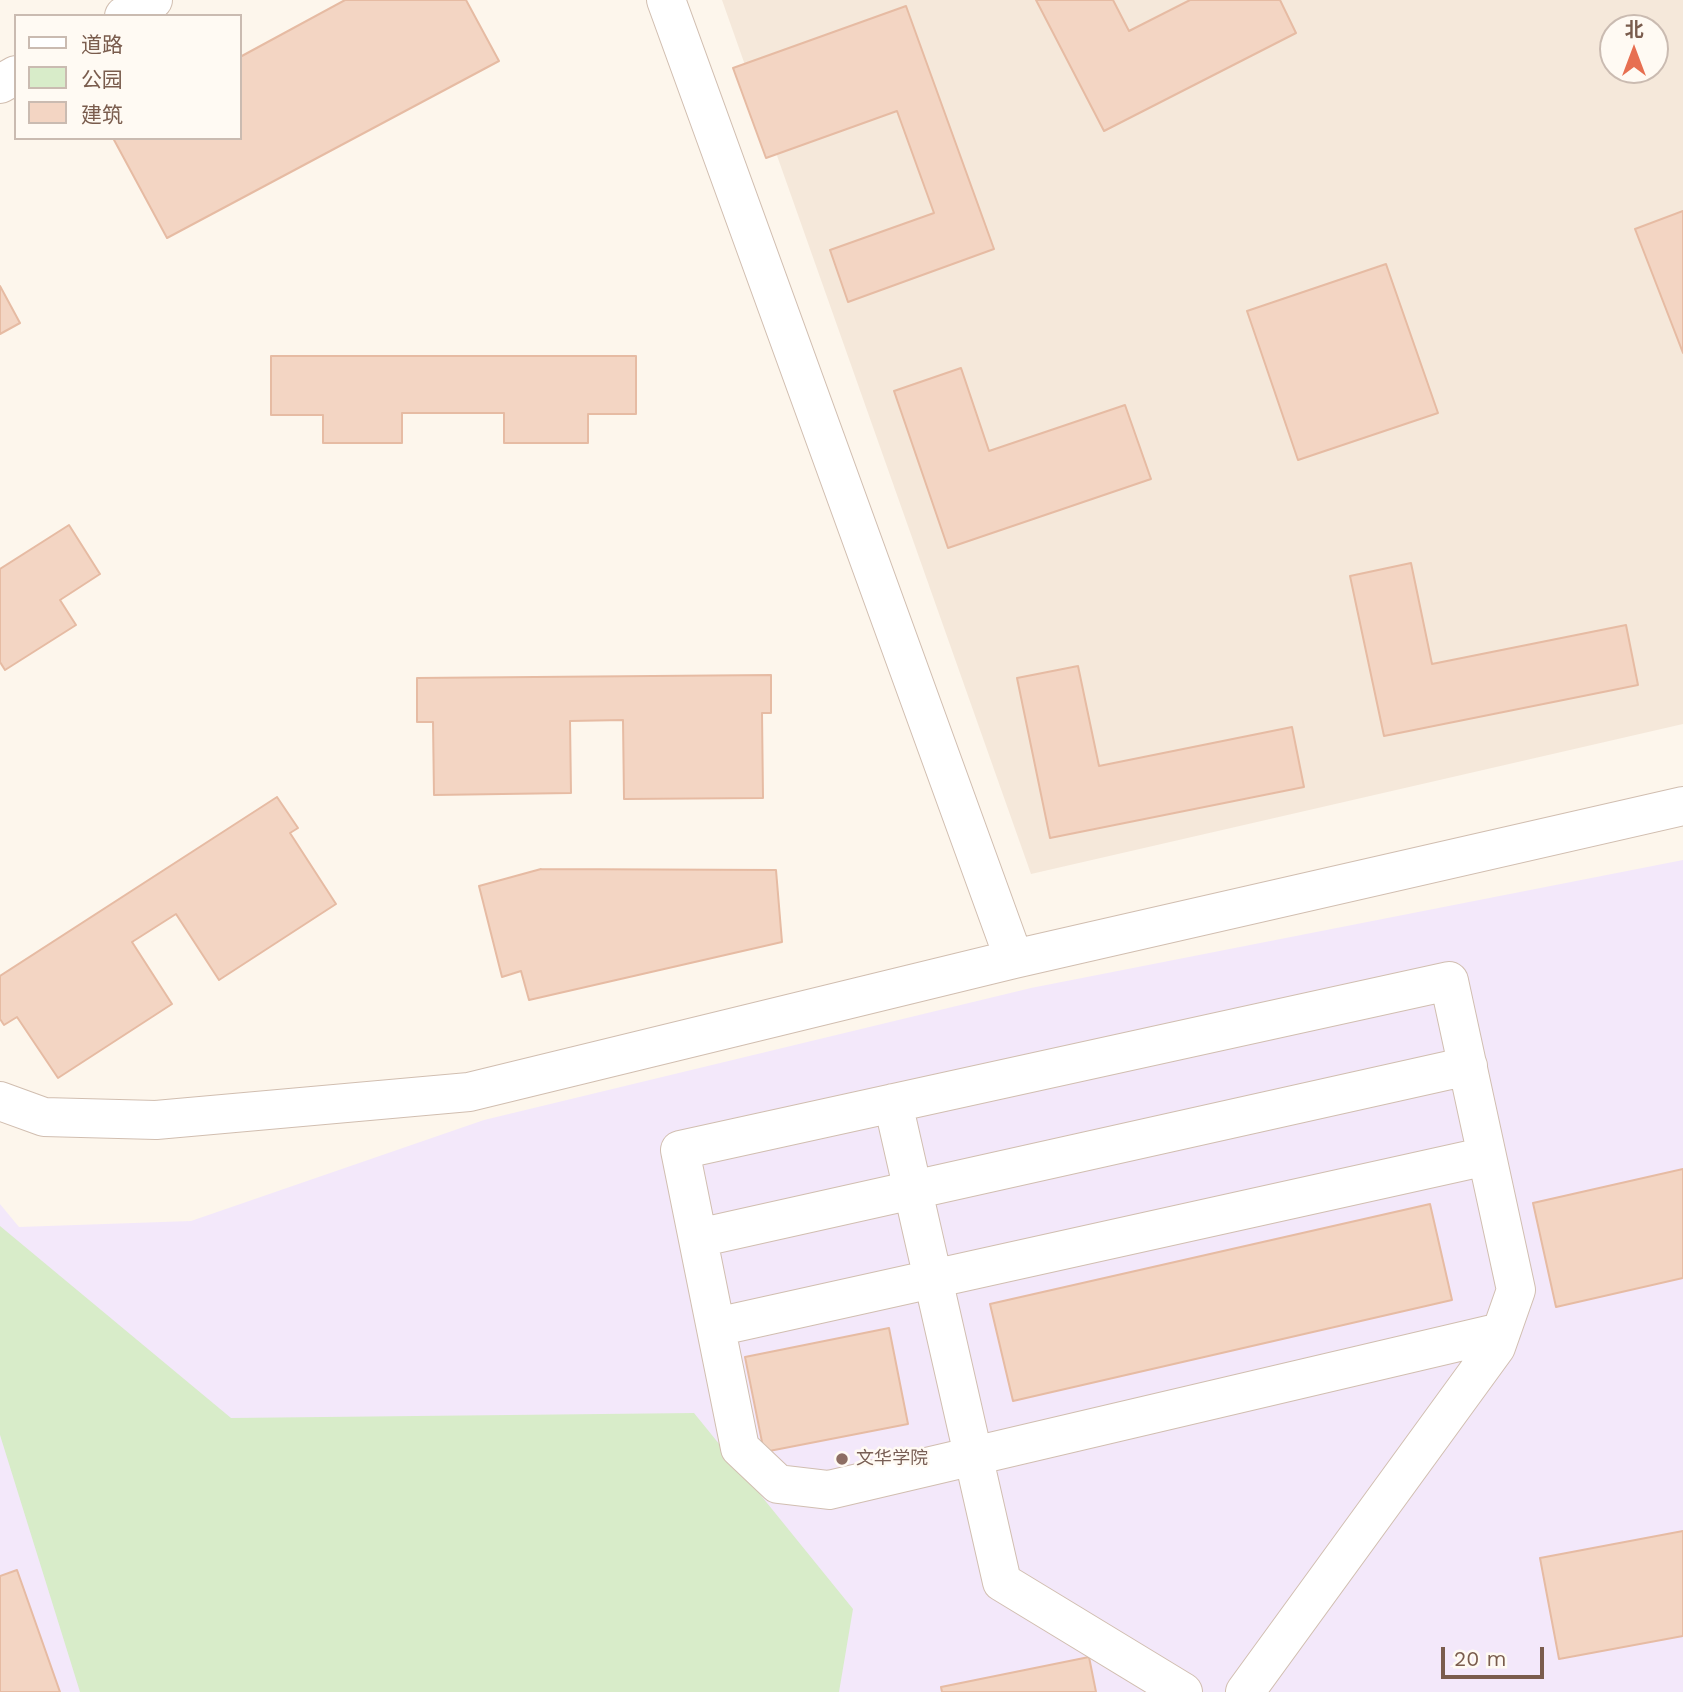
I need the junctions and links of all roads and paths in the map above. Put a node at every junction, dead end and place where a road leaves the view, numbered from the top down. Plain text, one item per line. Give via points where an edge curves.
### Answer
1 (153, 0) edge
2 (666, 0) edge
3 (128, 14) edge
4 (1683, 806) edge
5 (1014, 959) junction
6 (1468, 1066) junction
7 (0, 1101) edge
8 (893, 1103) junction
9 (1487, 1156) junction
10 (913, 1190) junction
11 (698, 1238) junction
12 (933, 1279) junction
13 (716, 1327) junction
14 (1501, 1332) junction
15 (973, 1456) junction
16 (1183, 1692) edge
17 (1245, 1692) edge

1 - 3 street
2 - 5 street
4 - 5 street
5 - 7 street via 468,1092 156,1120 44,1117
6 - 8 street via 1449,981
6 - 9 street
6 - 10 street
8 - 10 street
8 - 11 street via 680,1150
9 - 12 street
9 - 14 street via 1516,1290
10 - 11 street
10 - 12 street
11 - 13 street
12 - 13 street
12 - 15 street
13 - 15 street via 740,1448 778,1484 829,1490
14 - 15 street
14 - 17 street via 1496,1347
15 - 16 street via 1002,1582

